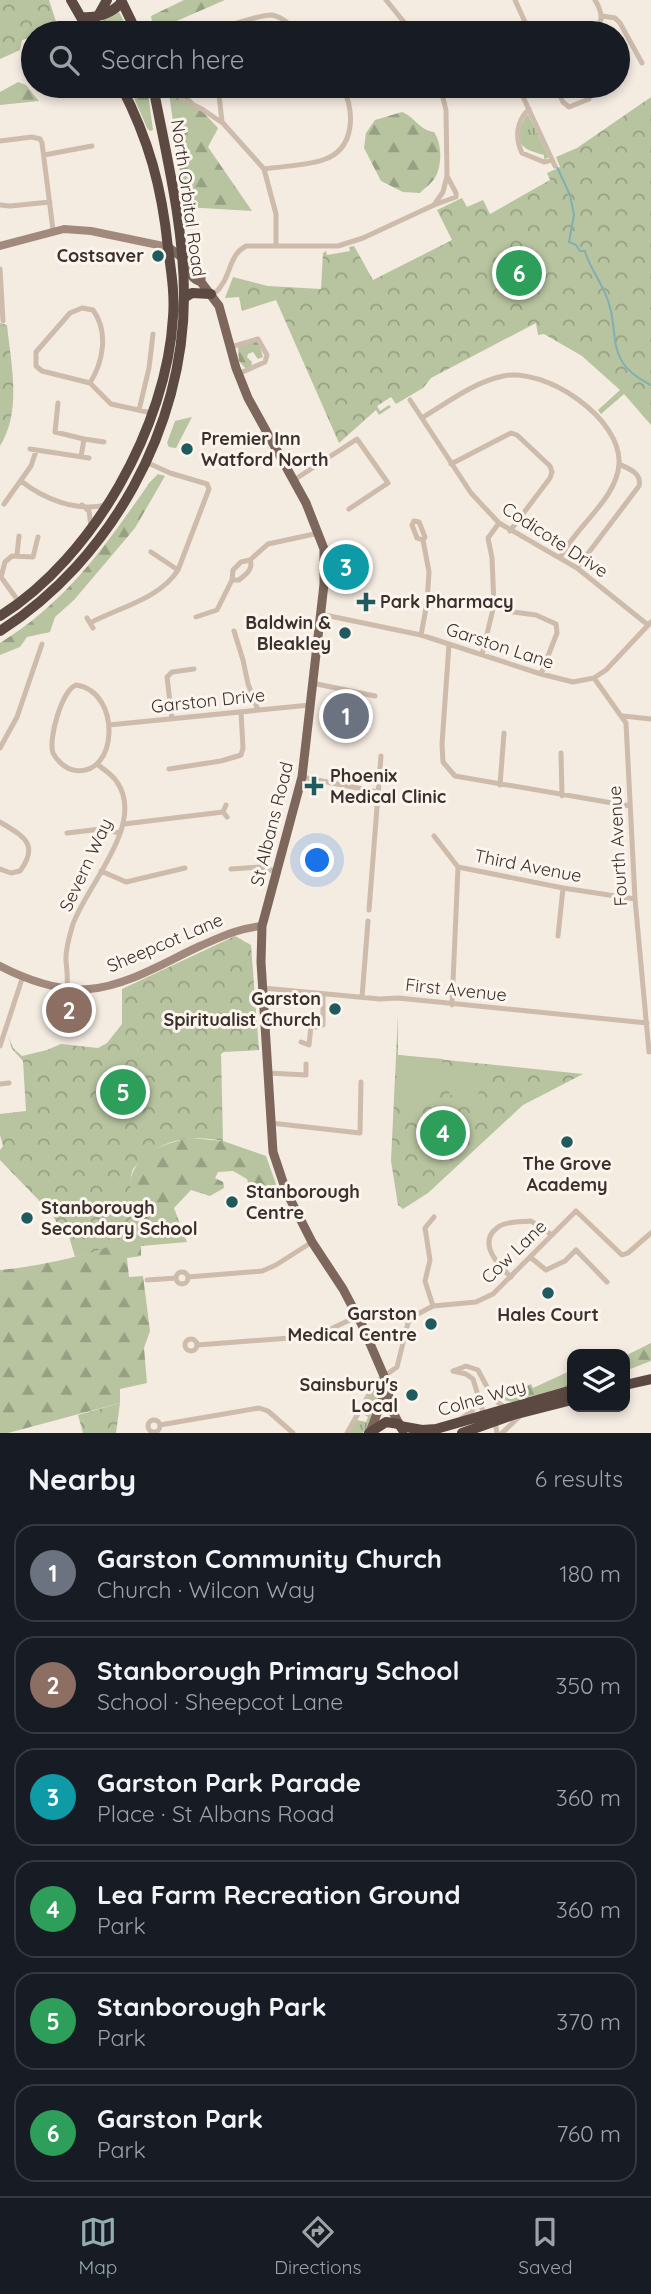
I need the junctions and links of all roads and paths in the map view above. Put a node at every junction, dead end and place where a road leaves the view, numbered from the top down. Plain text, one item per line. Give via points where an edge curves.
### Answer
1 (71, 0) edge
2 (107, 0) edge
3 (386, 0) edge
4 (514, 0) edge
5 (595, 0) edge
6 (122, 1) edge
7 (98, 16) junction
8 (602, 16) junction
9 (81, 17) junction
10 (83, 21) edge
11 (131, 21) edge
12 (246, 21) edge
13 (286, 21) edge
14 (403, 21) edge
15 (524, 21) edge
16 (600, 21) edge
17 (618, 21) edge
18 (630, 41) edge
19 (642, 63) dead end
20 (127, 98) edge
21 (155, 98) edge
22 (219, 98) edge
23 (348, 98) edge
24 (443, 98) edge
25 (524, 98) edge
26 (562, 98) edge
27 (181, 99) dead end
28 (589, 99) dead end
29 (219, 101) junction
30 (529, 109) junction
31 (207, 112) junction
32 (222, 122) junction
33 (0, 141) edge
34 (92, 146) dead end
35 (44, 155) junction
36 (264, 169) junction
37 (446, 176) junction
38 (174, 199) junction
39 (50, 201) junction
40 (0, 205) edge
41 (434, 205) junction
42 (54, 230) junction
43 (0, 246) edge
44 (276, 246) junction
45 (168, 247) junction
46 (183, 260) junction
47 (0, 269) edge
48 (173, 292) junction
49 (211, 295) junction
50 (184, 298) junction
51 (3, 321) dead end
52 (153, 334) dead end
53 (230, 348) junction
54 (238, 374) junction
55 (90, 383) junction
56 (410, 400) dead end
57 (58, 403) dead end
58 (139, 410) junction
59 (151, 413) junction
60 (163, 416) junction
61 (422, 418) junction
62 (84, 439) junction
63 (104, 442) dead end
64 (81, 457) junction
65 (89, 458) dead end
66 (146, 462) junction
67 (451, 464) junction
68 (619, 464) junction
69 (294, 480) junction
70 (21, 481) junction
71 (5, 504) dead end
72 (109, 504) junction
73 (82, 506) junction
74 (349, 509) dead end
75 (499, 523) junction
76 (90, 531) junction
77 (510, 531) junction
78 (319, 533) junction
79 (19, 536) dead end
80 (38, 537) dead end
81 (422, 540) dead end
82 (151, 552) dead end
83 (17, 555) junction
84 (560, 558) junction
85 (250, 560) junction
86 (577, 568) junction
87 (178, 570) junction
88 (1, 578) edge
89 (232, 580) junction
90 (19, 603) junction
91 (494, 605) junction
92 (319, 614) junction
93 (0, 616) edge
94 (196, 617) dead end
95 (90, 623) dead end
96 (649, 624) edge
97 (0, 631) edge
98 (234, 631) dead end
99 (421, 635) junction
100 (42, 644) dead end
101 (449, 644) junction
102 (482, 655) junction
103 (194, 669) dead end
104 (541, 674) junction
105 (594, 678) junction
106 (312, 683) junction
107 (375, 696) dead end
108 (310, 705) junction
109 (258, 710) junction
110 (242, 712) junction
111 (623, 716) junction
112 (172, 719) junction
113 (651, 719) edge
114 (109, 725) junction
115 (504, 733) dead end
116 (0, 748) edge
117 (561, 752) dead end
118 (381, 756) dead end
119 (97, 764) junction
120 (169, 769) dead end
121 (302, 777) junction
122 (500, 785) junction
123 (378, 792) junction
124 (562, 796) junction
125 (630, 806) junction
126 (225, 811) dead end
127 (0, 822) edge
128 (124, 824) junction
129 (121, 833) junction
130 (434, 836) dead end
131 (75, 841) dead end
132 (458, 867) junction
133 (185, 868) dead end
134 (0, 869) edge
135 (231, 869) dead end
136 (101, 871) junction
137 (174, 871) junction
138 (278, 872) junction
139 (176, 879) dead end
140 (563, 888) junction
141 (635, 898) junction
142 (369, 910) dead end
143 (368, 921) dead end
144 (262, 926) junction
145 (558, 936) dead end
146 (0, 966) edge
147 (23, 976) junction
148 (67, 987) junction
149 (263, 988) junction
150 (323, 994) junction
151 (362, 998) junction
152 (452, 1004) junction
153 (647, 1023) junction
154 (2, 1035) edge
155 (301, 1042) dead end
156 (0, 1046) edge
157 (649, 1052) dead end
158 (306, 1064) dead end
159 (268, 1073) junction
160 (361, 1082) dead end
161 (9, 1083) dead end
162 (0, 1084) edge
163 (271, 1123) junction
164 (434, 1217) dead end
165 (651, 1233) edge
166 (552, 1235) junction
167 (312, 1242) junction
168 (530, 1257) junction
169 (511, 1277) junction
170 (147, 1280) dead end
171 (607, 1282) dead end
172 (433, 1306) junction
173 (358, 1316) junction
174 (197, 1345) dead end
175 (651, 1372) edge
176 (384, 1376) junction
177 (630, 1377) edge
178 (651, 1378) edge
179 (630, 1384) edge
180 (386, 1388) junction
181 (488, 1388) junction
182 (567, 1391) edge
183 (479, 1395) junction
184 (567, 1401) edge
185 (510, 1408) junction
186 (358, 1414) junction
187 (366, 1419) dead end
188 (160, 1425) dead end
189 (492, 1425) edge
190 (444, 1427) junction
191 (401, 1428) edge
192 (469, 1432) edge
193 (293, 1433) edge
194 (347, 1433) edge
195 (370, 1433) edge

1 - 9 highway
2 - 7 highway
3 - 14 street
4 - 15 street
5 - 8 street
6 - 7 highway
6 - 11 highway
7 - 9 highway
8 - 16 street
8 - 17 street
9 - 10 highway
12 - 13 street via 271,15
18 - 19 street
20 - 45 highway, North Orbital Road via 159,180
21 - 38 highway, North Orbital Road
22 - 29 street
23 - 36 street via 349,134 340,149 323,160
24 - 37 street
25 - 30 street
26 - 28 street via 569,107
27 - 31 street
29 - 31 street
29 - 32 street
30 - 30 street via 516,135 522,153 554,163
31 - 32 street
32 - 36 street
33 - 35 street via 36,138
34 - 35 street
35 - 39 street
36 - 44 street via 276,214
37 - 41 street
37 - 41 street via 456,197
38 - 45 highway via 169,206 173,233
38 - 46 highway, North Orbital Road
39 - 40 street
39 - 42 street
41 - 44 street via 338,246
42 - 43 street
42 - 45 street via 90,231
44 - 49 street via 249,245 237,251 224,285
45 - 46 main road, St Albans Road
45 - 48 highway, North Orbital Road
46 - 48 highway
46 - 49 main road, St Albans Road via 201,274
46 - 50 highway, North Orbital Road
47 - 51 street
48 - 59 highway, North Orbital Road via 170,346
49 - 50 highway via 192,293
49 - 53 main road, St Albans Road via 222,313
50 - 60 highway, North Orbital Road via 178,353
52 - 58 street
53 - 54 main road, St Albans Road
53 - 54 street via 258,339 267,355 265,362
54 - 69 main road, St Albans Road
55 - 55 street via 42,371 34,361 36,352 70,313 82,308 93,310 102,334 102,356
55 - 58 street via 111,404
56 - 61 street, Codicote Drive
57 - 62 street via 55,432
58 - 59 street
59 - 60 street
59 - 72 highway, North Orbital Road
60 - 66 highway, North Orbital Road
61 - 67 street, Codicote Drive
61 - 68 street via 488,381 514,374 536,378 566,391 593,412 611,438
62 - 63 street
62 - 64 street
64 - 65 street
64 - 70 street via 33,450 31,466
66 - 87 street via 209,485
66 - 97 highway, North Orbital Road via 124,504 86,556 43,600
67 - 75 street, Codicote Drive
67 - 77 street via 511,433 550,466 551,478
68 - 84 street via 611,489
68 - 86 street via 635,472 639,486
69 - 74 street via 357,439 388,483
69 - 78 main road, St Albans Road
70 - 71 street
70 - 73 street via 42,496
72 - 73 street
72 - 76 highway, North Orbital Road
73 - 76 street via 91,516
75 - 77 street, Codicote Drive
75 - 91 street via 488,538
76 - 90 highway, North Orbital Road via 45,582
77 - 84 street, Codicote Drive
78 - 85 street via 268,544
78 - 92 main road, St Albans Road via 325,569
79 - 83 street
80 - 83 street via 33,557
81 - 99 street via 429,582
82 - 87 street
83 - 88 street via 5,562
84 - 86 street, Codicote Drive
85 - 89 street via 233,570
85 - 89 street via 246,574
86 - 96 street, Codicote Drive
87 - 95 street via 162,587
88 - 90 street
89 - 94 street via 216,610
90 - 93 highway, North Orbital Road
91 - 102 street
91 - 104 street via 556,624 557,633
92 - 99 street, Garston Lane
92 - 106 main road, St Albans Road
96 - 105 street
98 - 109 street
99 - 101 street, Garston Lane
100 - 116 street via 17,717
101 - 102 street, Garston Lane
101 - 122 street via 443,762 455,776
102 - 104 street, Garston Lane
103 - 112 street via 167,677
104 - 105 street, Garston Lane via 573,682
105 - 111 street
106 - 107 street
106 - 108 main road, St Albans Road
108 - 109 street, Garston Drive
108 - 121 main road, St Albans Road
109 - 110 street, Garston Drive
110 - 112 street, Garston Drive
110 - 120 street via 241,755
111 - 113 street
111 - 125 street, Fourth Avenue
112 - 114 street, Garston Drive
114 - 119 street via 107,750
114 - 119 street via 97,694 81,685 68,689 51,738 54,754 74,770
115 - 122 street
117 - 124 street
118 - 123 street
119 - 128 street, Severn Way via 121,790
121 - 123 street
121 - 138 main road, St Albans Road
122 - 124 street
123 - 142 street
124 - 125 street
125 - 141 street, Fourth Avenue
126 - 128 street
127 - 134 street via 30,849 20,871
128 - 129 street, Severn Way
129 - 131 street via 106,829 70,833
129 - 136 street, Severn Way
130 - 132 street
132 - 140 street, Third Avenue
132 - 152 street
133 - 137 street
135 - 138 street via 260,867
136 - 137 street via 126,883
136 - 148 street, Severn Way via 73,925 66,957
137 - 139 street
138 - 144 main road, St Albans Road
140 - 141 street, Third Avenue
140 - 145 street
141 - 153 street, Fourth Avenue
143 - 151 street
144 - 148 street, Sheepcot Lane via 230,933 120,982 88,989
144 - 149 main road, St Albans Road
146 - 147 street, Sheepcot Lane
147 - 148 street, Sheepcot Lane
147 - 154 street
149 - 150 street, First Avenue
149 - 159 main road, St Albans Road
150 - 151 street, First Avenue
150 - 155 street via 323,1025 311,1026 309,1045
151 - 152 street, First Avenue
152 - 153 street, First Avenue
153 - 157 street, Fourth Avenue
154 - 156 street
158 - 159 street via 306,1075
159 - 163 main road, St Albans Road
160 - 163 street via 360,1133
161 - 162 street
163 - 167 main road, St Albans Road via 277,1167
164 - 172 street via 425,1228 430,1260 425,1281
165 - 166 street, Cow Lane via 622,1255 576,1211
166 - 168 street, Cow Lane
166 - 169 street via 531,1221 495,1229 490,1238 491,1254
167 - 170 street via 262,1271 188,1278 183,1283 176,1278
167 - 173 main road, St Albans Road
168 - 169 street, Cow Lane
168 - 171 street via 546,1269 576,1250
169 - 172 street, Cow Lane via 481,1301
172 - 176 street via 410,1321 398,1364
173 - 174 street via 316,1336
173 - 176 main road, St Albans Road
175 - 177 highway
176 - 180 main road, St Albans Road
176 - 186 street via 374,1384
178 - 179 highway
180 - 191 main road, St Albans Road
180 - 195 main road, St Albans Road
181 - 183 street via 474,1368 453,1371 470,1376
181 - 185 street via 496,1402
181 - 189 street
182 - 185 highway, Colne Way
183 - 189 street
183 - 190 street via 468,1415
184 - 189 highway, Colne Way
185 - 189 highway, Colne Way
186 - 187 street
186 - 194 street
188 - 193 street via 259,1408
189 - 190 highway, Colne Way
189 - 192 highway, Colne Way
190 - 191 highway, Colne Way
191 - 195 highway via 386,1422

